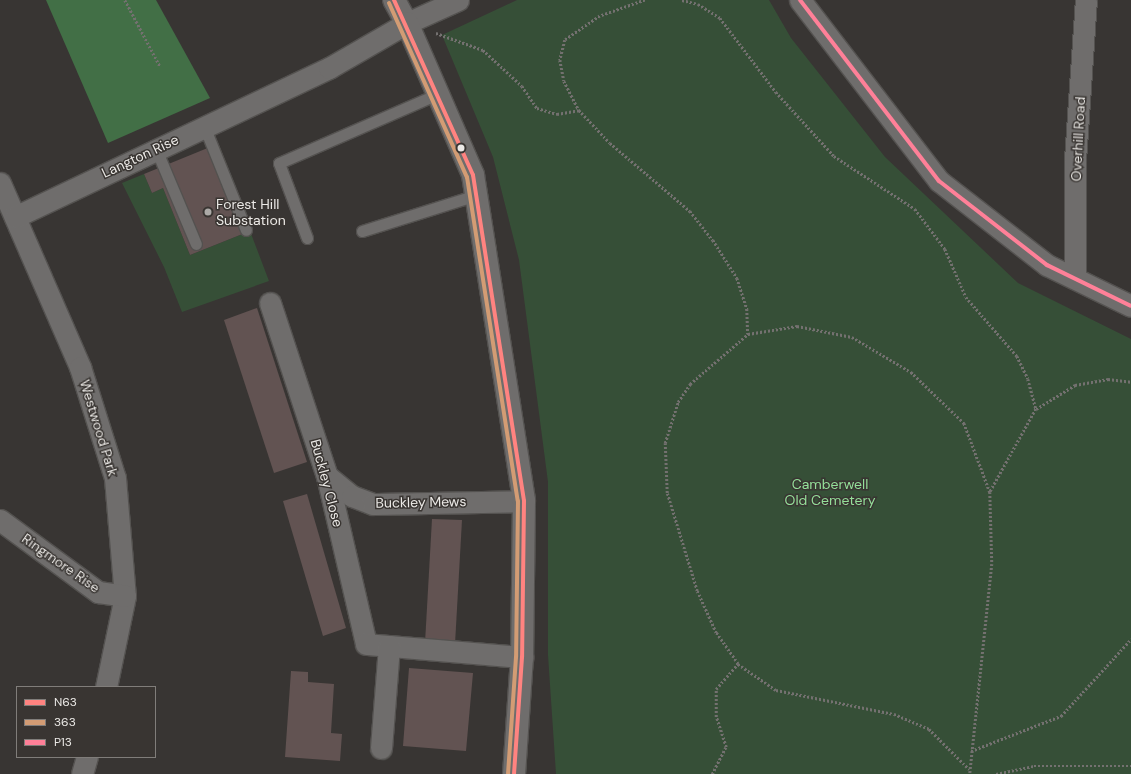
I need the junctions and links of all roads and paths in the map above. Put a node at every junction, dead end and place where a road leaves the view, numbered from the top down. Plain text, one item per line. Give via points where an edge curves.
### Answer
1 (125, 0) edge
2 (394, 0) edge
3 (458, 0) edge
4 (645, 0) edge
5 (682, 0) edge
6 (800, 0) edge
7 (1086, 0) edge
8 (407, 23) junction
9 (160, 66) dead end
10 (438, 94) junction
11 (579, 110) junction
12 (204, 126) junction
13 (156, 148) junction
14 (0, 183) edge
15 (476, 195) junction
16 (15, 217) junction
17 (246, 230) dead end
18 (362, 231) dead end
19 (307, 238) dead end
20 (196, 244) dead end
21 (1075, 278) junction
22 (270, 303) dead end
23 (1131, 306) edge
24 (748, 334) junction
25 (1131, 382) edge
26 (1036, 409) junction
27 (327, 476) junction
28 (990, 492) junction
29 (524, 500) junction
30 (0, 520) edge
31 (125, 596) junction
32 (1131, 639) edge
33 (388, 646) junction
34 (522, 657) junction
35 (738, 664) junction
36 (106, 686) edge
37 (381, 748) dead end
38 (971, 751) junction
39 (87, 758) edge
40 (1131, 766) edge
41 (969, 770) junction
42 (82, 774) edge
43 (514, 774) edge
44 (712, 774) edge
45 (970, 774) edge
46 (996, 774) edge

1 - 9 path
2 - 8 street
3 - 8 street, Langton Rise
4 - 11 path via 600,16 565,40 560,60 564,81
5 - 26 path via 698,4 720,18 776,92 834,156 915,209 945,249 966,297 1017,356
6 - 21 street via 939,181 1047,265
7 - 21 street, Overhill Road via 1075,160
8 - 10 street
8 - 11 path via 483,50 522,86 537,108 557,114
8 - 12 street, Langton Rise via 329,68
10 - 15 street via 473,176
10 - 19 lane via 279,163
11 - 24 path via 610,143 690,211 713,240 737,278 747,309
12 - 13 street, Langton Rise
12 - 17 lane
13 - 16 street, Langton Rise
13 - 20 lane
14 - 16 street, Westwood Park
15 - 18 lane
15 - 29 street
16 - 31 street, Westwood Park via 80,367 115,478
21 - 23 street
22 - 27 street, Buckley Close
24 - 28 path via 797,326 852,337 911,372 964,423
24 - 35 path via 690,384 678,402 665,443 667,493 686,557 716,633
25 - 26 path via 1108,379 1075,385
26 - 28 path
27 - 29 street, Buckley Mews via 352,496 373,504
27 - 33 street, Buckley Close via 366,644
28 - 38 path via 992,564
29 - 34 street
30 - 31 street, Ringmore Rise via 98,592
31 - 36 street, Westwood Park
32 - 38 path via 1061,716
33 - 34 street, Buckley Close
33 - 37 street
34 - 43 street
35 - 41 path via 776,690 894,714 929,730
35 - 44 path via 716,689 716,717 726,747
38 - 41 path
39 - 42 street
40 - 46 path via 1034,766
41 - 45 path

